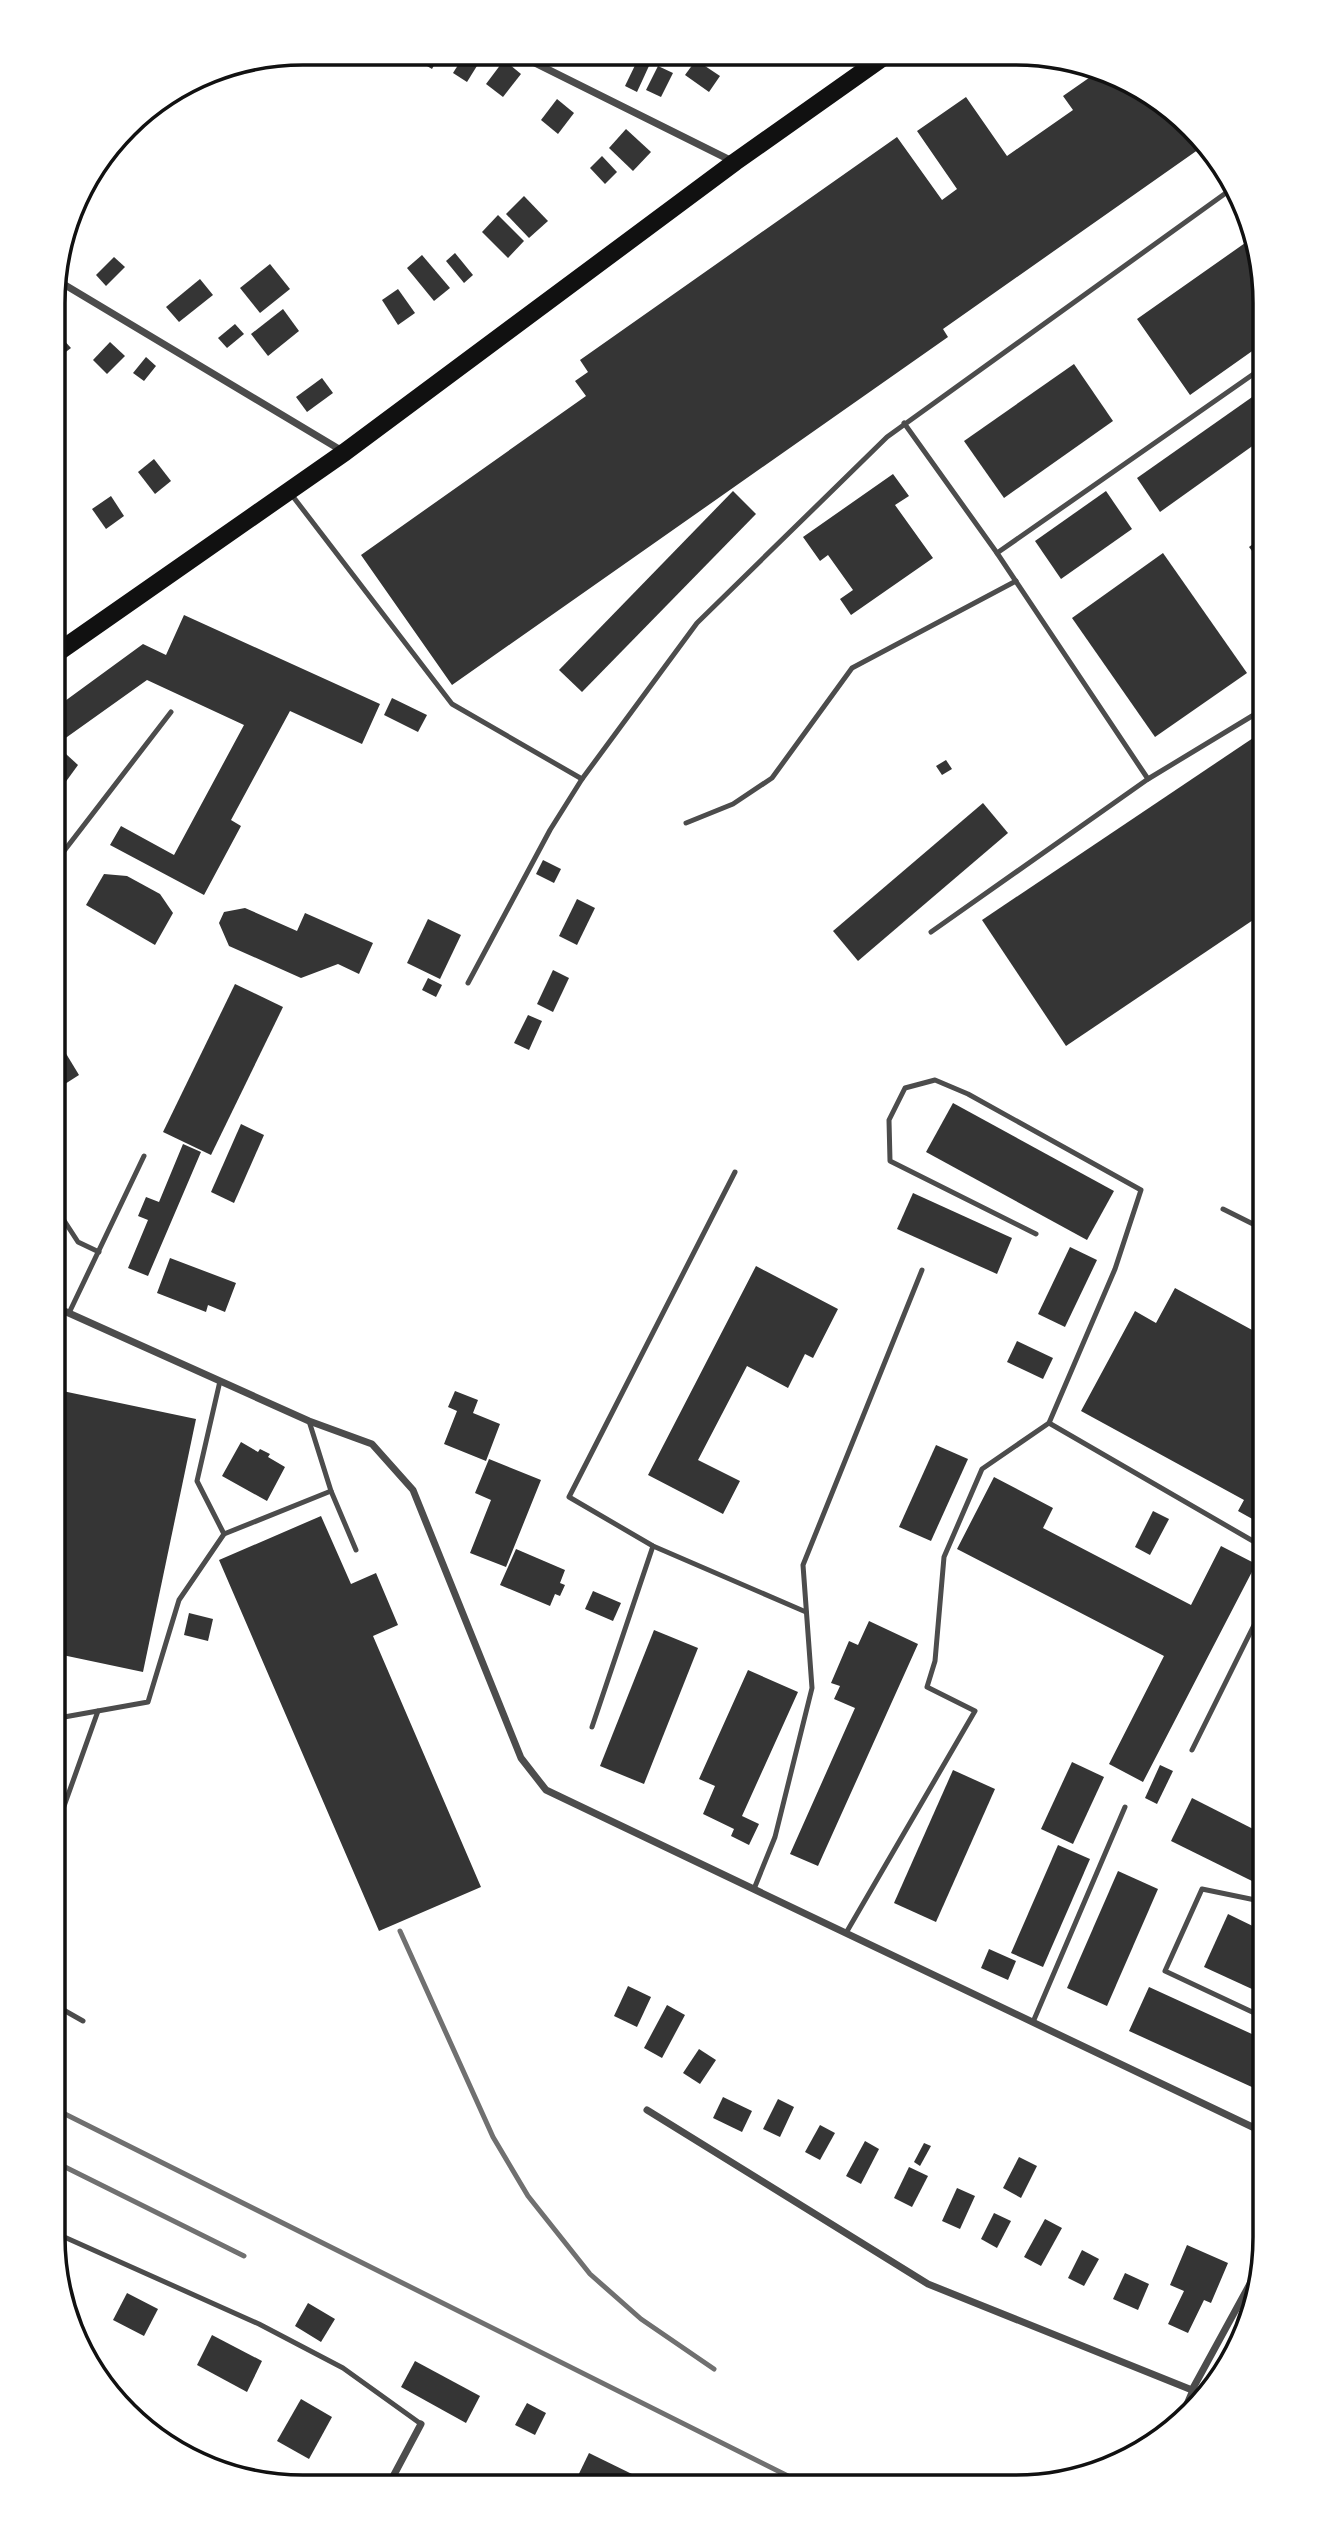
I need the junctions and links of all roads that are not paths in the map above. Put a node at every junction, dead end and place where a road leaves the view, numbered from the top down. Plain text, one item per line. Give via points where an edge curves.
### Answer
1 (539, 65) edge
2 (872, 65) edge
3 (735, 162) junction
4 (1226, 193) edge
5 (66, 286) edge
6 (1253, 374) edge
7 (904, 423) junction
8 (345, 452) junction
9 (289, 491) junction
10 (997, 552) junction
11 (1016, 581) junction
12 (65, 647) edge
13 (171, 712) dead end
14 (1253, 714) edge
15 (582, 779) junction
16 (1148, 779) junction
17 (686, 823) dead end
18 (65, 846) edge
19 (931, 932) dead end
20 (468, 983) dead end
21 (144, 1156) dead end
22 (735, 1172) dead end
23 (1223, 1209) dead end
24 (65, 1222) edge
25 (1253, 1224) edge
26 (1036, 1234) dead end
27 (99, 1252) junction
28 (922, 1270) dead end
29 (65, 1311) edge
30 (69, 1313) junction
31 (220, 1381) junction
32 (309, 1421) junction
33 (1049, 1423) junction
34 (331, 1491) junction
35 (223, 1534) junction
36 (1253, 1541) edge
37 (653, 1546) junction
38 (356, 1550) dead end
39 (806, 1612) junction
40 (1253, 1627) edge
41 (98, 1711) junction
42 (65, 1717) edge
43 (592, 1727) dead end
44 (1192, 1750) dead end
45 (65, 1803) edge
46 (1125, 1807) dead end
47 (754, 1889) junction
48 (1253, 1900) edge
49 (846, 1933) junction
50 (65, 2011) edge
51 (1253, 2012) edge
52 (83, 2021) dead end
53 (1033, 2022) junction
54 (648, 2110) dead end
55 (1253, 2127) edge
56 (65, 2237) edge
57 (1247, 2290) edge
58 (1192, 2390) junction
59 (1188, 2400) edge
60 (421, 2424) joint
61 (394, 2475) edge

1 - 3 street
2 - 3 main road
3 - 8 main road
4 - 7 lane
5 - 8 street
6 - 10 lane
7 - 10 lane
7 - 15 lane via 698,624
8 - 9 main road
9 - 12 main road
9 - 15 lane via 452,704
10 - 11 lane
11 - 16 lane
11 - 17 lane via 852,668 772,778 733,804
13 - 18 lane
14 - 16 lane
15 - 20 lane
16 - 19 lane
21 - 27 lane
22 - 37 lane via 569,1497
23 - 25 lane
24 - 27 lane via 78,1242
26 - 33 lane via 890,1161 889,1120 905,1088 934,1080 968,1094 1142,1190 1115,1269
27 - 30 lane
28 - 39 lane via 803,1564
29 - 30 street
30 - 31 street
31 - 32 street
31 - 35 lane via 197,1481
32 - 34 lane
32 - 47 street via 372,1444 413,1490 521,1758 546,1790
33 - 36 lane
33 - 49 lane via 982,1469 944,1557 935,1661 926,1688 975,1712
34 - 35 lane
34 - 38 lane
35 - 41 lane via 179,1601 148,1702
37 - 39 lane
37 - 43 lane
39 - 47 lane via 812,1688 775,1837
40 - 44 lane
41 - 42 lane
41 - 45 lane
46 - 53 lane
47 - 49 street
48 - 51 lane via 1202,1889 1165,1971
49 - 53 street
50 - 52 lane
53 - 55 street
54 - 58 street via 928,2284
56 - 60 lane via 331,2361
57 - 58 street
58 - 59 lane
60 - 61 street

